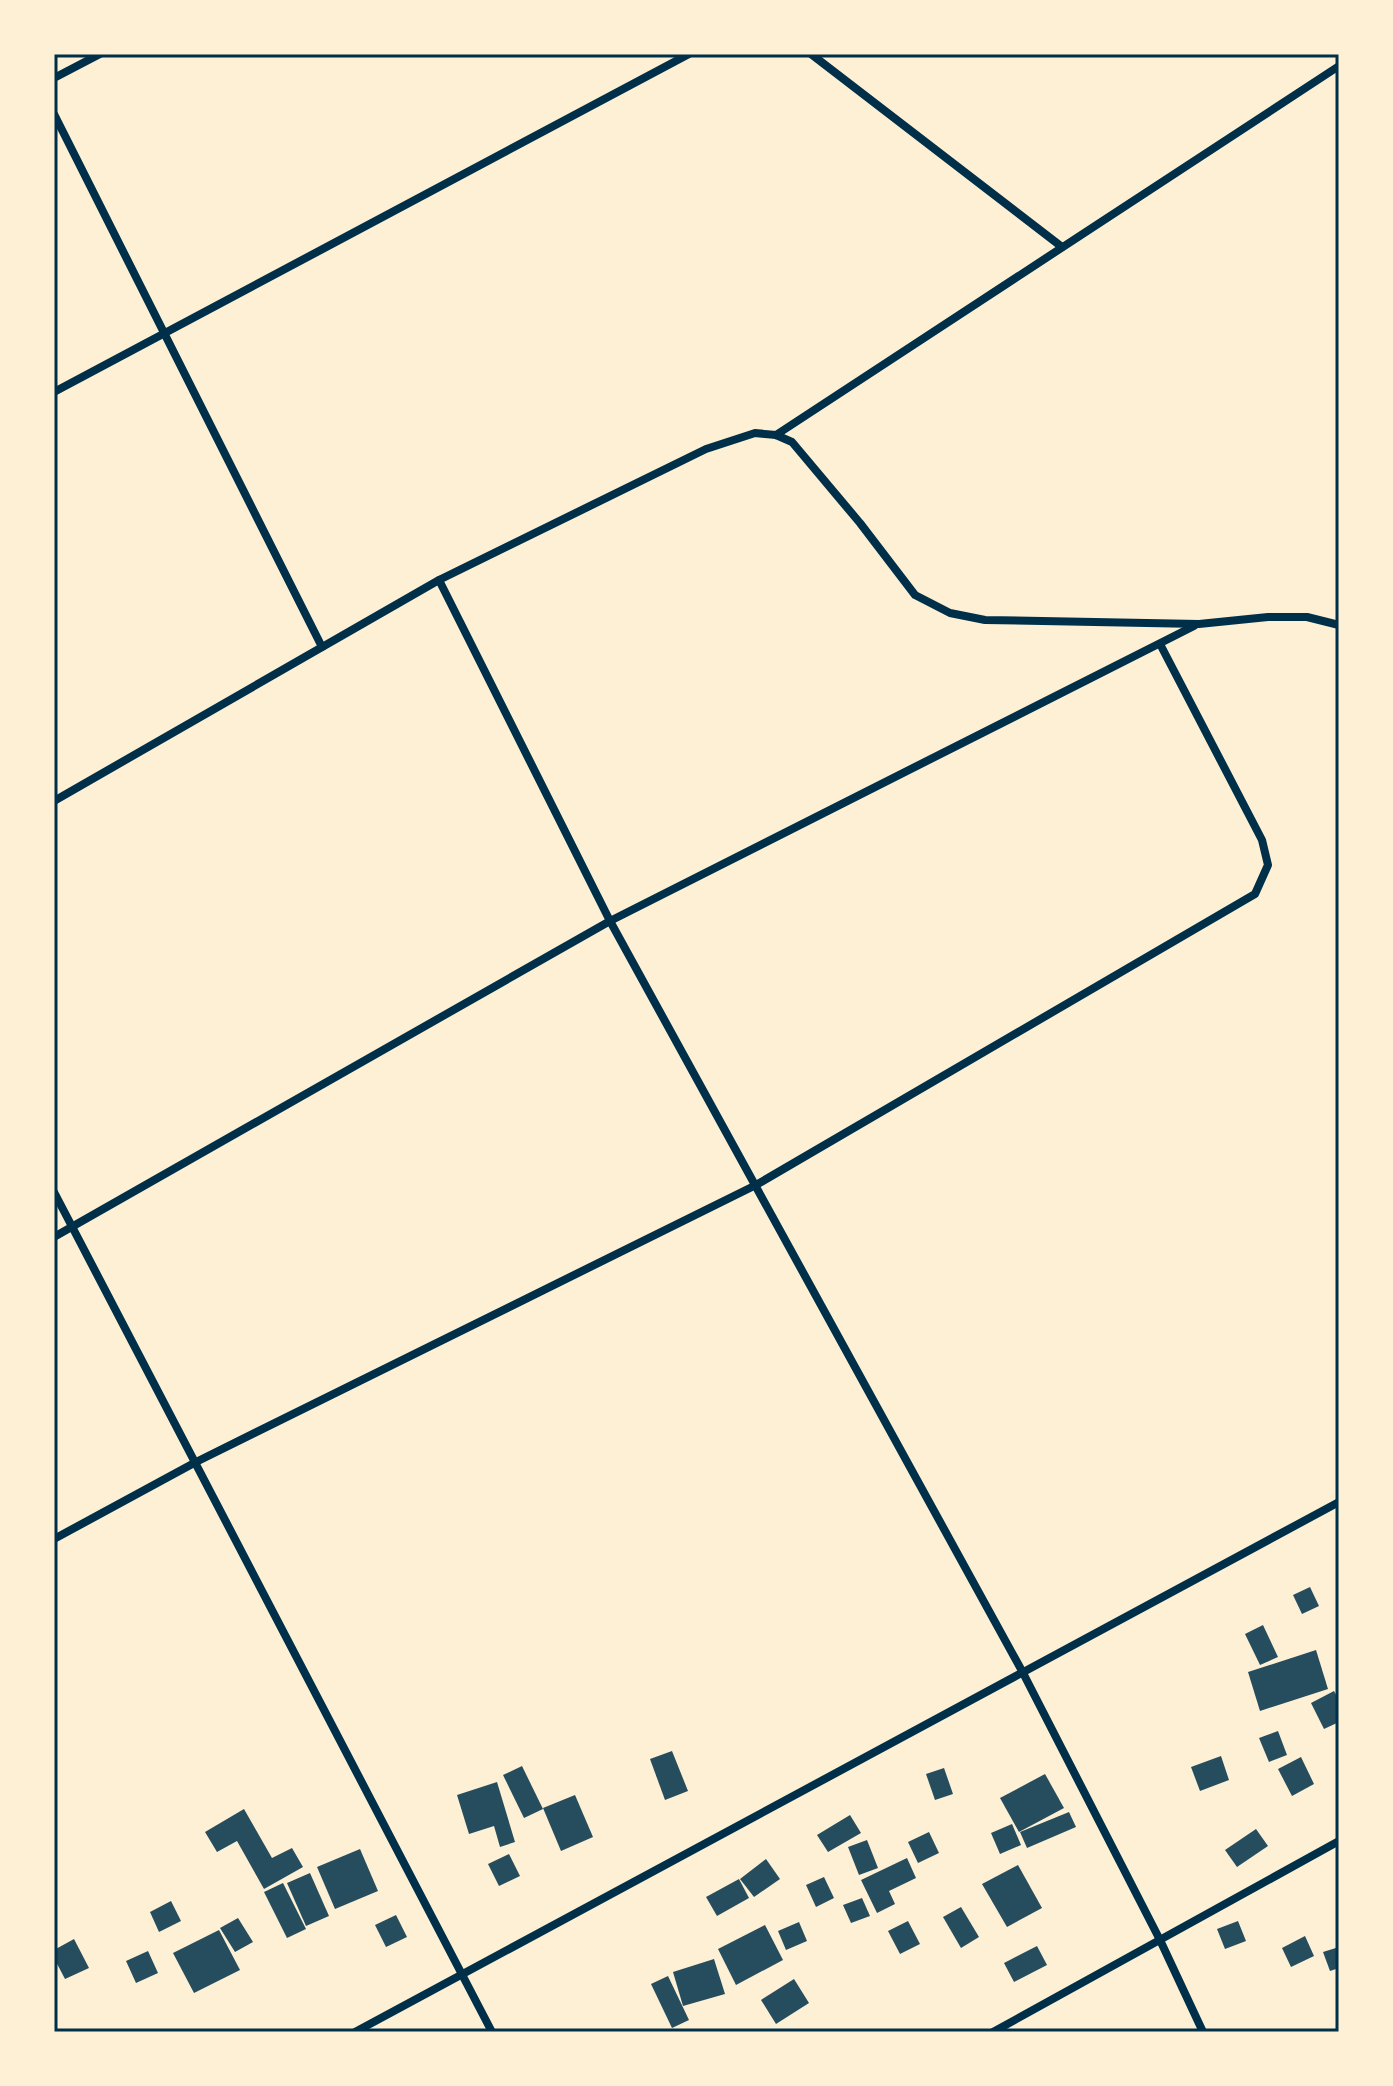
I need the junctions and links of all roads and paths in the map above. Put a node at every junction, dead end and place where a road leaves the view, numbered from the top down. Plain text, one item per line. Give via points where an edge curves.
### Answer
1 (100, 54) edge
2 (689, 54) edge
3 (811, 54) edge
4 (1339, 66) edge
5 (54, 78) edge
6 (54, 114) edge
7 (1062, 247) junction
8 (165, 335) junction
9 (54, 392) edge
10 (776, 435) junction
11 (439, 580) junction
12 (1199, 624) junction
13 (1339, 625) edge
14 (1160, 644) junction
15 (322, 647) junction
16 (54, 801) edge
17 (610, 921) junction
18 (756, 1185) junction
19 (54, 1192) edge
20 (71, 1228) junction
21 (54, 1237) edge
22 (196, 1462) junction
23 (1339, 1502) edge
24 (54, 1539) edge
25 (1022, 1671) junction
26 (1339, 1841) edge
27 (1160, 1940) junction
28 (460, 1975) junction
29 (355, 2032) edge
30 (492, 2032) edge
31 (993, 2032) edge
32 (1203, 2032) edge

1 - 5 street
2 - 8 street
3 - 7 street
4 - 7 street
6 - 8 street
7 - 10 street
8 - 9 street
8 - 15 street
10 - 11 street via 755,433 706,449
10 - 12 street via 792,442 915,595 950,613 997,621
11 - 15 street
11 - 17 street
12 - 13 street via 1307,617
12 - 14 street
14 - 17 street
14 - 18 street via 1262,840 1268,865 1255,894
15 - 16 street
17 - 18 street
17 - 20 street
18 - 22 street
18 - 25 street
19 - 20 street
20 - 21 street
20 - 22 street
22 - 24 street
22 - 28 street
23 - 25 street
25 - 27 street
25 - 28 street
26 - 27 street
27 - 31 street
27 - 32 street
28 - 29 street
28 - 30 street

